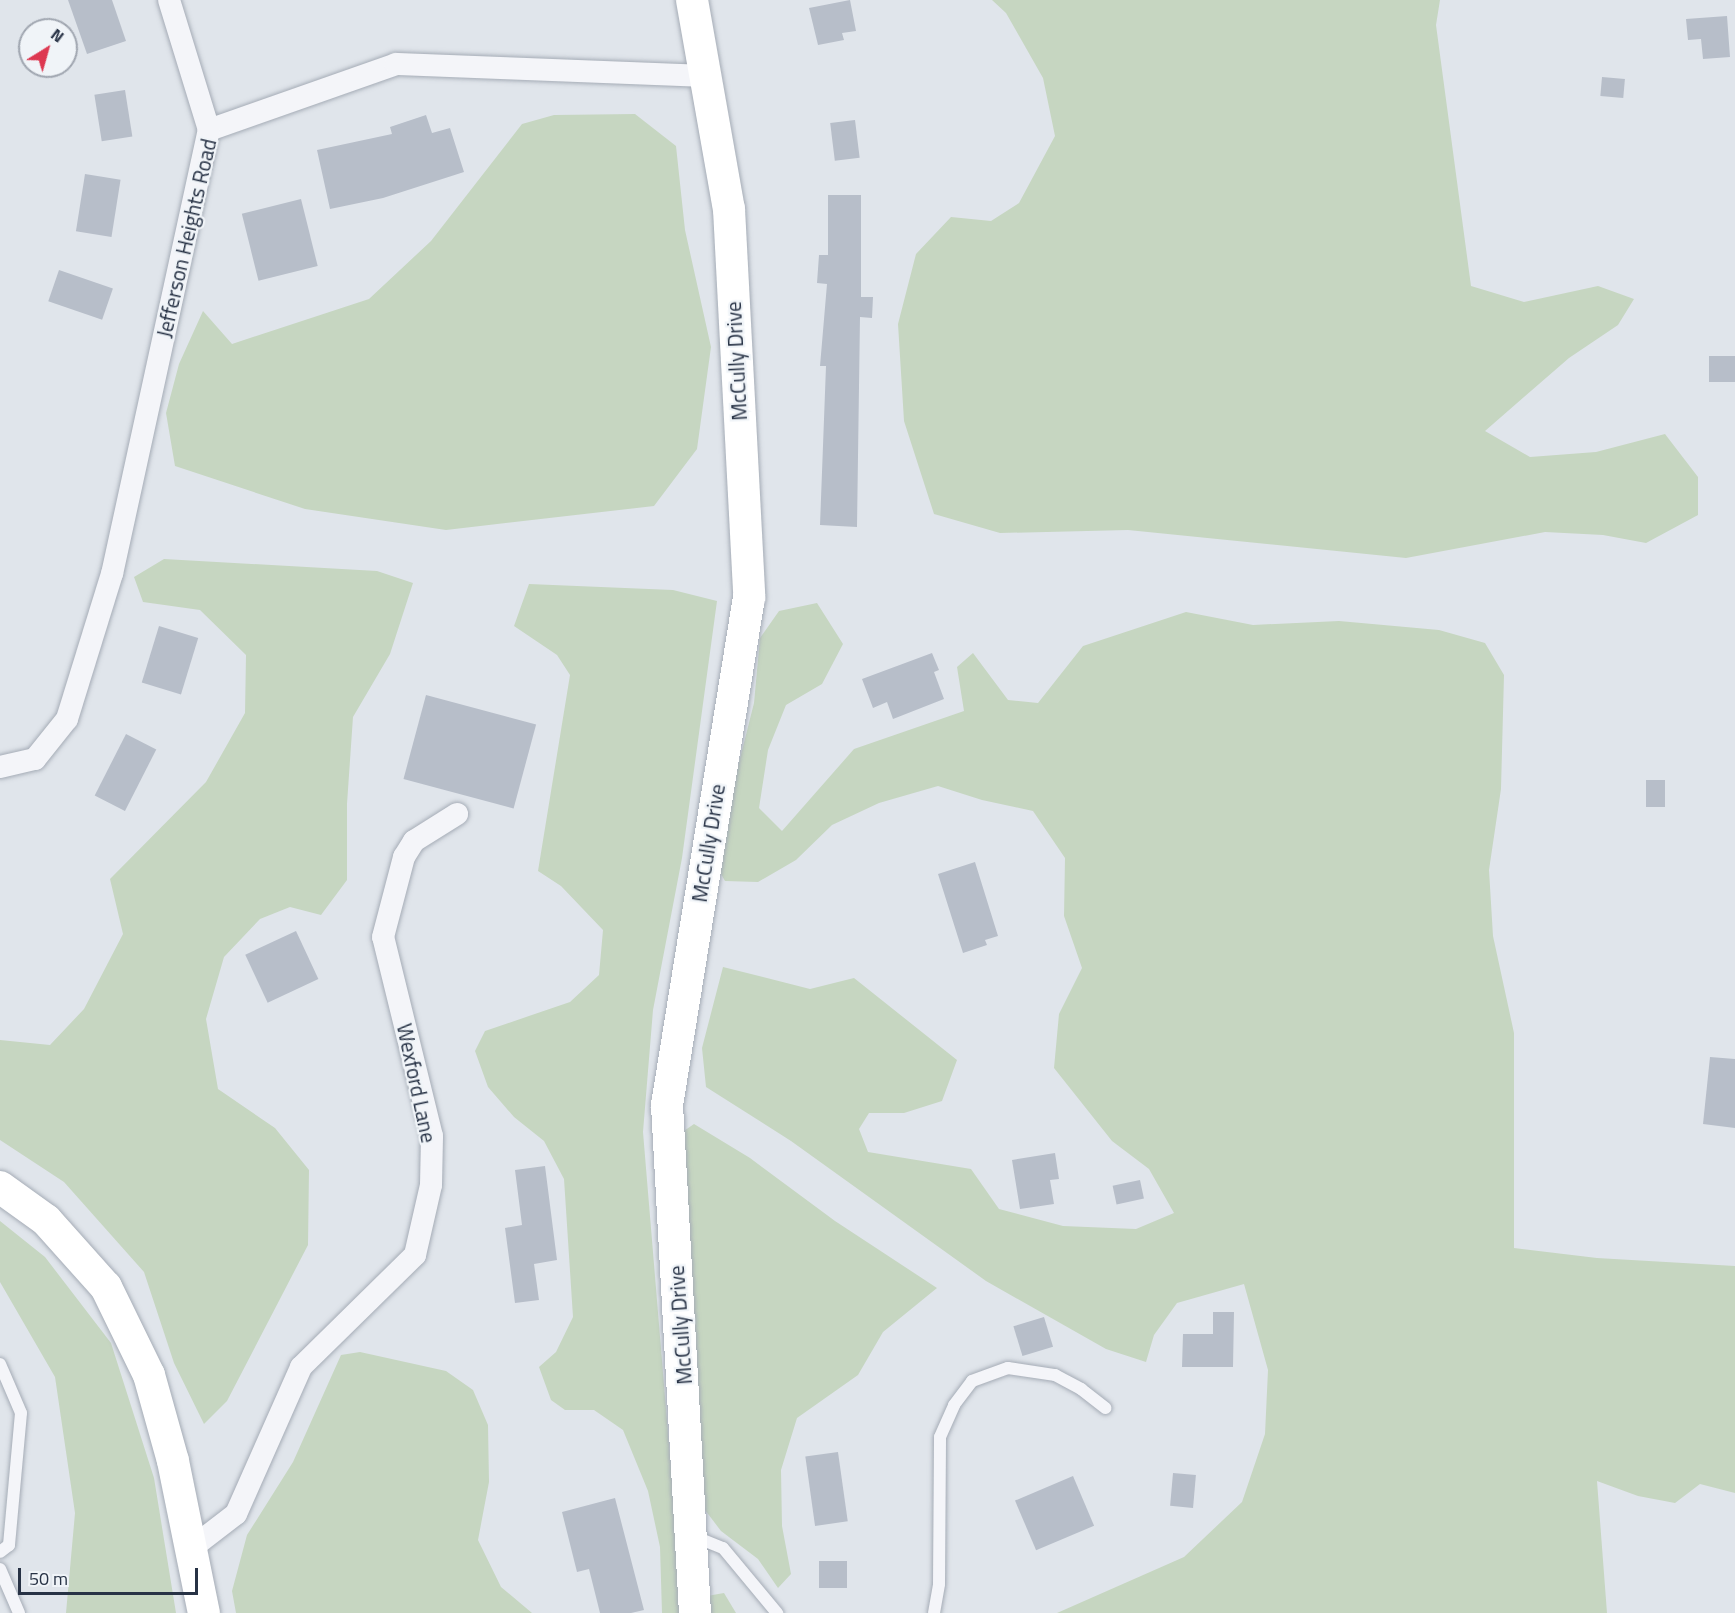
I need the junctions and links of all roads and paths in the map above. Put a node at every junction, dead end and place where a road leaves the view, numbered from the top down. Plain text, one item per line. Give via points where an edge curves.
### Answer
1 (169, 0) edge
2 (692, 0) edge
3 (702, 76) junction
4 (209, 130) junction
5 (0, 767) edge
6 (457, 814) dead end
7 (0, 1187) edge
8 (0, 1364) edge
9 (1104, 1408) dead end
10 (693, 1536) junction
11 (189, 1550) junction
12 (0, 1552) edge
13 (0, 1569) edge
14 (19, 1613) edge
15 (204, 1613) edge
16 (695, 1613) edge
17 (777, 1613) edge
18 (934, 1613) edge

1 - 4 street
2 - 3 street
3 - 4 street, Jefferson Heights Road via 396,64
3 - 10 street, McCully Drive via 729,210 749,597 667,1105
4 - 5 street, Jefferson Heights Road via 112,574 67,719 35,759
6 - 11 street, Wexford Lane via 414,841 404,857 383,937 432,1136 430,1185 415,1255 302,1367 236,1514
7 - 11 street via 46,1220 106,1287 149,1375 173,1461
8 - 12 lane via 21,1413 9,1545
9 - 18 lane via 1055,1375 1008,1368 972,1381 954,1406 940,1437 939,1584
10 - 16 street, McCully Drive
10 - 17 lane via 723,1548
11 - 15 street
13 - 14 lane

